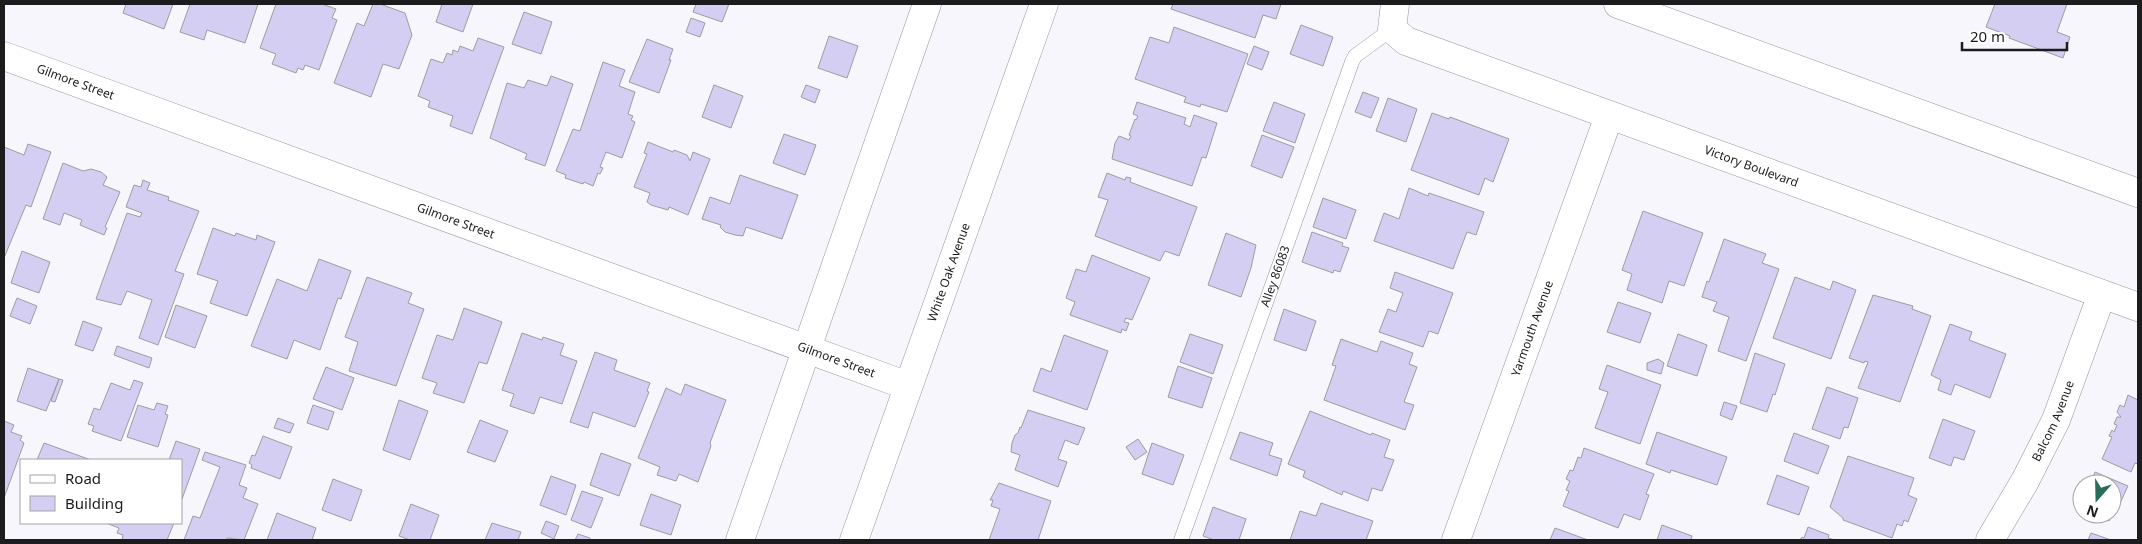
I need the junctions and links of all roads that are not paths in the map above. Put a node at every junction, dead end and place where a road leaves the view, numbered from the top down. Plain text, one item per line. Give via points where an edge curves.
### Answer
1 (927, 4) edge
2 (1044, 4) edge
3 (1618, 4) edge
4 (1652, 10) edge
5 (1393, 16) edge
6 (4, 56) edge
7 (1609, 116) junction
8 (2138, 193) edge
9 (2102, 294) junction
10 (2138, 307) edge
11 (807, 348) junction
12 (908, 386) junction
13 (740, 540) edge
14 (854, 540) edge
15 (1181, 540) edge
16 (1456, 540) edge
17 (1990, 540) edge

1 - 11 street
2 - 12 street, White Oak Avenue
3 - 4 street
4 - 8 street
5 - 7 street, Victory Boulevard via 1406,41
5 - 15 lane, Alley 86083 via 1352,62
6 - 11 street, Gilmore Street
7 - 9 street, Victory Boulevard
7 - 16 street, Yarmouth Avenue
9 - 10 street, Victory Boulevard
9 - 17 street, Balcom Avenue via 2056,420
11 - 12 street, Gilmore Street
11 - 13 street
12 - 14 street, White Oak Avenue

